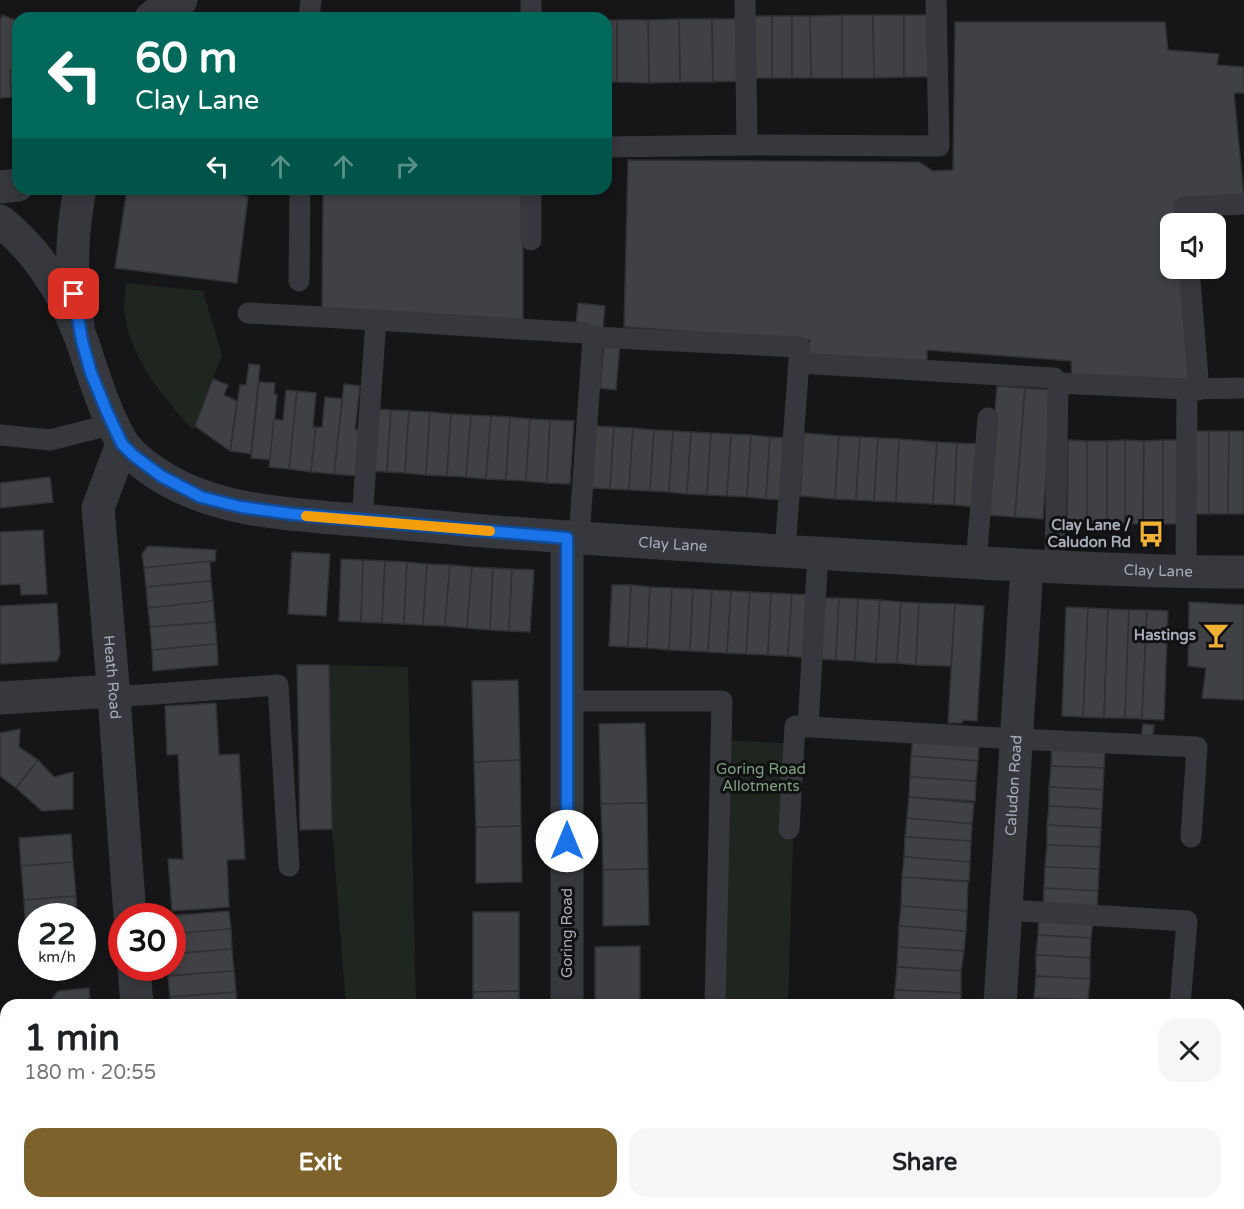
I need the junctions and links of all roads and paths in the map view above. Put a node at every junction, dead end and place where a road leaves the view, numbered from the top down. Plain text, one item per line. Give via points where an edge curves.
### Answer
1 (182, 0) edge
2 (745, 0) edge
3 (936, 0) edge
4 (160, 12) edge
5 (747, 145) junction
6 (612, 147) edge
7 (79, 195) edge
8 (300, 195) edge
9 (531, 195) edge
10 (1244, 204) edge
11 (1184, 213) edge
12 (0, 221) edge
13 (531, 240) dead end
14 (1189, 279) edge
15 (299, 281) dead end
16 (248, 313) dead end
17 (376, 320) junction
18 (593, 337) junction
19 (82, 341) junction
20 (799, 363) junction
21 (1058, 383) junction
22 (1244, 388) edge
23 (1193, 389) junction
24 (988, 418) dead end
25 (118, 434) junction
26 (0, 435) edge
27 (362, 520) junction
28 (573, 538) junction
29 (785, 551) junction
30 (818, 553) junction
31 (976, 563) junction
32 (1041, 567) junction
33 (1186, 572) junction
34 (1244, 572) edge
35 (113, 694) junction
36 (0, 698) edge
37 (567, 701) junction
38 (808, 727) junction
39 (1016, 739) junction
40 (789, 829) dead end
41 (1191, 837) dead end
42 (289, 866) dead end
43 (129, 903) edge
44 (1006, 910) junction
45 (135, 981) edge
46 (137, 999) edge
47 (567, 999) edge
48 (715, 999) edge
49 (1000, 999) edge
50 (1180, 999) edge

1 - 4 street
2 - 5 lane
3 - 5 lane via 939,146
5 - 6 lane
7 - 19 street via 72,280
8 - 15 lane
9 - 13 lane
10 - 11 lane via 1184,207
12 - 19 street via 40,260
14 - 23 lane
16 - 17 lane
17 - 18 lane via 584,333
17 - 27 lane
18 - 20 lane via 800,347
18 - 28 lane
19 - 25 street via 91,373
20 - 21 lane via 1054,378
20 - 29 lane
21 - 23 lane
21 - 32 lane
22 - 23 lane
23 - 33 lane
24 - 31 lane
25 - 26 lane via 50,440
25 - 27 street, Clay Lane via 133,455 161,476 201,497 241,507
25 - 35 street, Heath Road via 98,508
27 - 28 street, Clay Lane
28 - 29 street, Clay Lane
28 - 37 street, Goring Road
29 - 30 street, Clay Lane
30 - 31 street, Clay Lane
30 - 38 lane
31 - 32 street, Clay Lane
32 - 33 street, Clay Lane
32 - 39 street, Caludon Road
33 - 34 street, Clay Lane
35 - 36 street
35 - 42 lane via 278,685
35 - 43 street, Heath Road
37 - 47 street, Goring Road
37 - 48 lane via 722,701
38 - 39 lane
38 - 40 lane via 795,726
39 - 41 lane via 1197,747
39 - 44 street, Caludon Road
44 - 49 street, Caludon Road
44 - 50 lane via 1187,921
45 - 46 street

